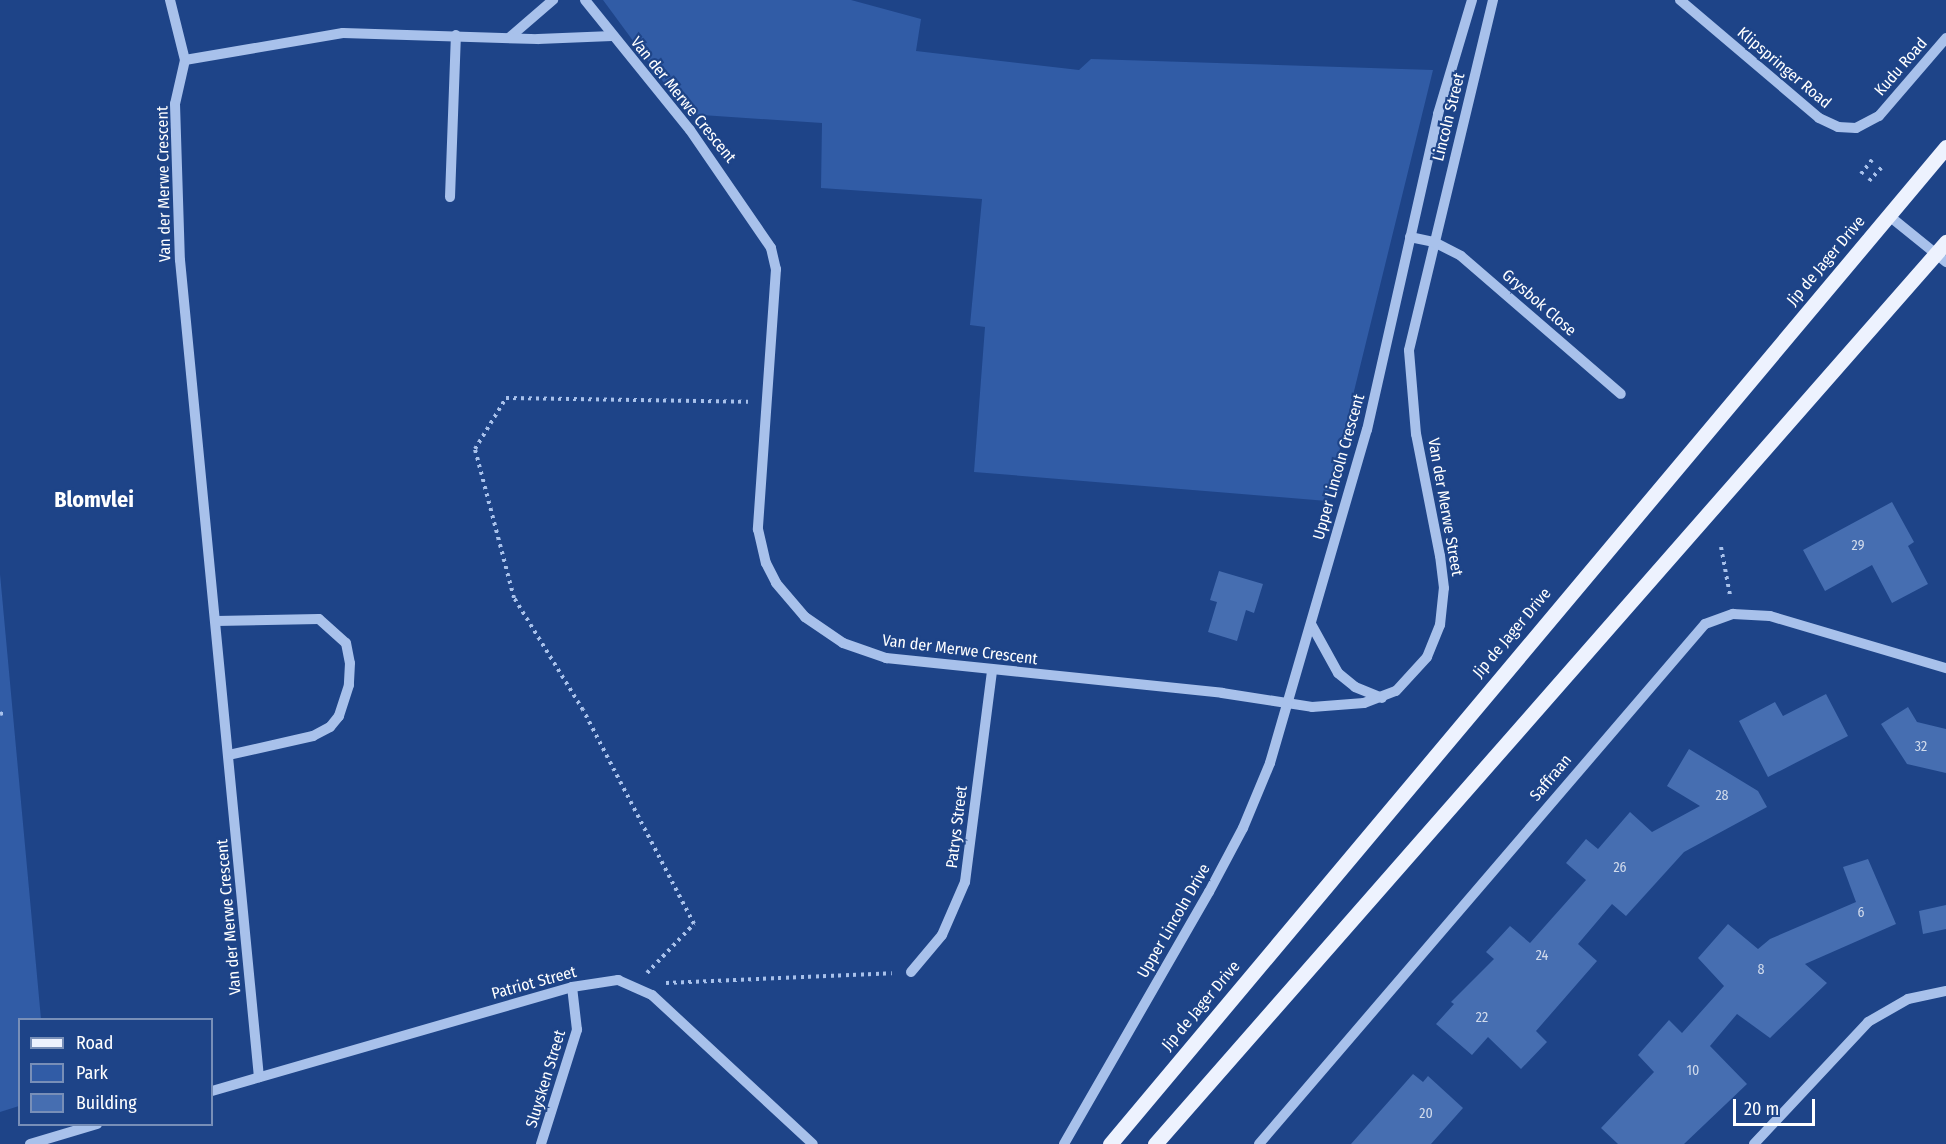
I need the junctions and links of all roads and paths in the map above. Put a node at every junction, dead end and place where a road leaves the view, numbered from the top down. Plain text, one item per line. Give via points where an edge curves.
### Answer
1 (170, 0) edge
2 (553, 0) edge
3 (585, 0) edge
4 (1472, 0) edge
5 (1493, 0) edge
6 (1680, 0) edge
7 (456, 34) junction
8 (612, 36) junction
9 (510, 38) junction
10 (1946, 38) edge
11 (185, 60) junction
12 (1879, 116) joint
13 (1946, 147) edge
14 (1872, 160) dead end
15 (1882, 167) dead end
16 (1861, 174) dead end
17 (1869, 181) dead end
18 (450, 197) dead end
19 (1888, 215) junction
20 (1410, 237) junction
21 (1434, 242) junction
22 (1946, 242) edge
23 (1941, 258) edge
24 (1621, 394) dead end
25 (767, 403) junction
26 (1721, 547) dead end
27 (1733, 614) junction
28 (216, 621) junction
29 (1311, 624) junction
30 (1946, 668) edge
31 (992, 670) junction
32 (1382, 698) junction
33 (1287, 702) junction
34 (6, 712) dead end
35 (0, 714) edge
36 (229, 754) junction
37 (911, 972) joint
38 (636, 985) junction
39 (572, 987) junction
40 (1946, 991) edge
41 (259, 1077) junction
42 (213, 1091) edge
43 (93, 1126) edge
44 (30, 1144) edge
45 (542, 1144) edge
46 (813, 1144) edge
47 (1064, 1144) edge
48 (1110, 1144) edge
49 (1155, 1144) edge
50 (1259, 1144) edge
51 (1754, 1144) edge

1 - 11 street
2 - 9 street
3 - 8 street
4 - 20 street, Lincoln Street via 1438,114
5 - 21 street, Lincoln Street
6 - 12 street, Klipspringer Road via 1828,124 1856,128
7 - 9 street, Van der Merwe Crescent
7 - 11 street, Van der Merwe Crescent via 344,33
7 - 18 street
8 - 9 street, Van der Merwe Crescent
8 - 25 street, Van der Merwe Crescent via 690,130 771,248 776,269
10 - 12 street, Kudu Road
11 - 28 street, Van der Merwe Crescent via 175,104 180,260
13 - 19 main road, Jip de Jager Drive
14 - 16 path
15 - 17 path
19 - 23 street
19 - 48 main road, Jip de Jager Drive
20 - 21 street, Grysbok Close
20 - 29 street, Upper Lincoln Crescent via 1368,430
21 - 24 street, Grysbok Close via 1461,256
21 - 32 street, Van der Merwe Street via 1416,312 1409,378 1440,556 1444,607 1427,657 1408,681
22 - 23 main road
23 - 49 main road
25 - 31 street, Van der Merwe Crescent via 758,529 766,563 789,602 823,632 864,652
25 - 38 path via 506,399 475,449 514,598 583,710 694,924
26 - 27 path
27 - 30 street, Saffraan via 1770,616
27 - 50 street, Saffraan via 1717,618 1695,633
28 - 36 street, Van der Merwe Crescent
28 - 36 street via 319,619 346,643 350,663 349,685 339,716 330,727 313,736
29 - 32 street via 1338,674 1355,687
29 - 33 street, Upper Lincoln Crescent
31 - 33 street, Van der Merwe Crescent
31 - 37 street, Patrys Street via 965,882 942,935
32 - 33 street, Van der Merwe Street via 1312,707
33 - 47 street, Upper Lincoln Drive via 1269,763 1243,828
34 - 35 path
36 - 41 street, Van der Merwe Crescent
37 - 38 path
38 - 39 street, Patriot Street via 618,980
38 - 46 street, Patriot Street via 664,1005
39 - 41 street, Patriot Street
39 - 45 street, Sluysken Street via 577,1030
40 - 51 street via 1908,999 1868,1022
41 - 42 street, Patriot Street
43 - 44 street

